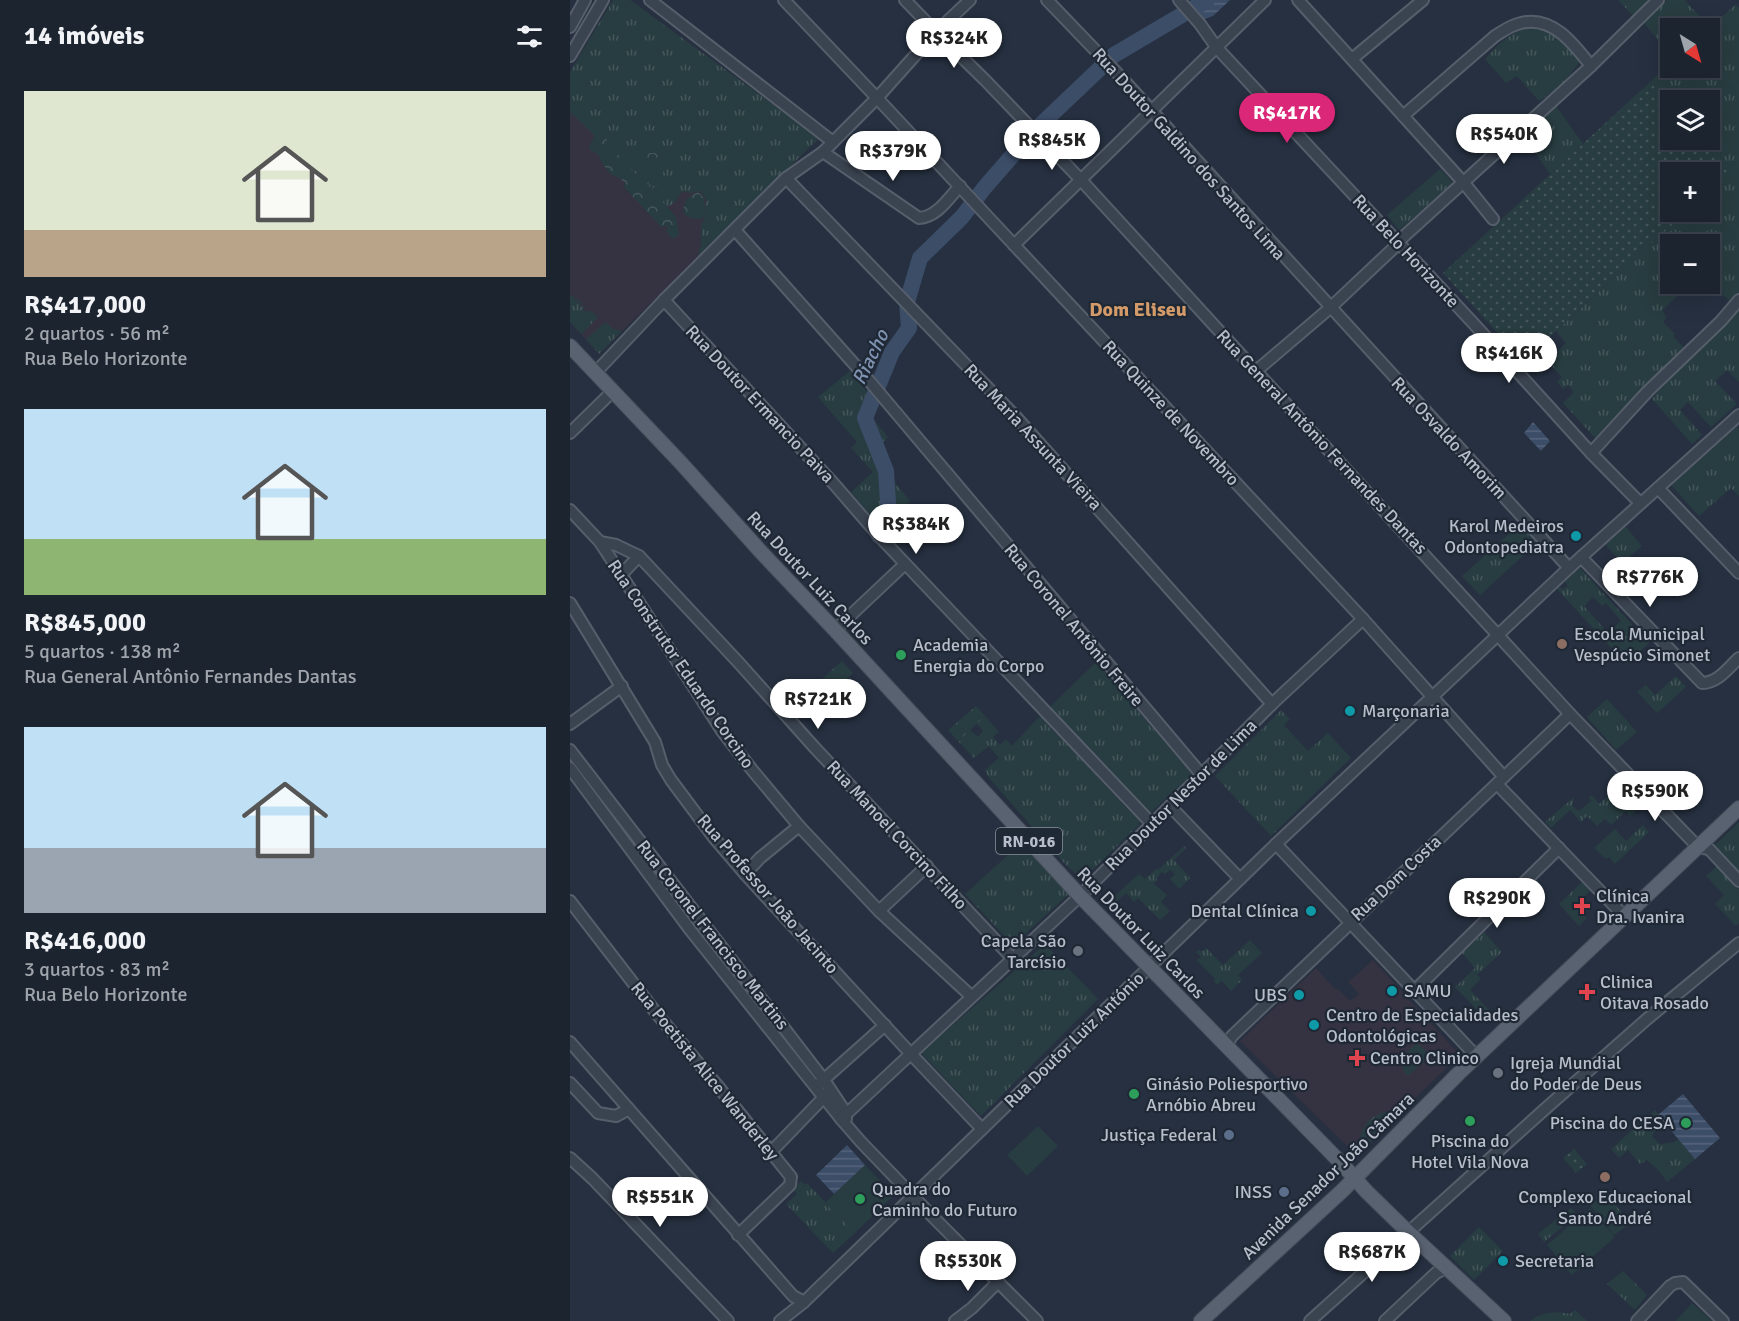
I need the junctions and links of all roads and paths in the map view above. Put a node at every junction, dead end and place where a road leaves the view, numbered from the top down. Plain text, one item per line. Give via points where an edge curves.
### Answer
1 (585, 0) edge
2 (603, 0) edge
3 (650, 0) edge
4 (784, 0) edge
5 (905, 0) edge
6 (970, 0) edge
7 (1047, 0) edge
8 (1179, 0) edge
9 (1265, 0) edge
10 (1298, 0) edge
11 (1423, 0) edge
12 (1658, 0) edge
13 (570, 27) edge
14 (936, 32) junction
15 (1217, 48) junction
16 (570, 56) edge
17 (1352, 59) junction
18 (1591, 66) junction
19 (878, 98) junction
20 (1151, 111) junction
21 (1403, 116) junction
22 (833, 142) junction
23 (823, 152) junction
24 (786, 178) junction
25 (1081, 180) junction
26 (1464, 183) junction
27 (960, 186) junction
28 (1493, 219) dead end
29 (735, 230) junction
30 (1399, 243) junction
31 (1014, 245) junction
32 (664, 300) junction
33 (1739, 300) edge
34 (1330, 308) junction
35 (570, 346) edge
36 (1256, 371) junction
37 (595, 373) junction
38 (613, 391) junction
39 (1738, 416) edge
40 (570, 433) edge
41 (1591, 453) junction
42 (1658, 488) junction
43 (1641, 503) junction
44 (570, 510) edge
45 (600, 542) junction
46 (639, 556) junction
47 (1581, 557) junction
48 (905, 564) junction
49 (1569, 568) junction
50 (1739, 573) edge
51 (621, 575) junction
52 (570, 603) edge
53 (1363, 619) junction
54 (835, 630) junction
55 (1498, 634) junction
56 (1739, 658) edge
57 (622, 687) junction
58 (1433, 698) junction
59 (1272, 704) junction
60 (1570, 714) junction
61 (570, 724) edge
62 (570, 750) edge
63 (570, 768) edge
64 (1202, 774) junction
65 (1500, 781) junction
66 (1170, 806) junction
67 (1739, 808) edge
68 (1152, 824) junction
69 (799, 826) junction
70 (1276, 844) junction
71 (1698, 847) junction
72 (1558, 848) junction
73 (927, 866) junction
74 (745, 874) junction
75 (1240, 879) junction
76 (1739, 881) edge
77 (1080, 896) junction
78 (570, 901) edge
79 (879, 911) junction
80 (1625, 917) junction
81 (703, 922) junction
82 (1349, 923) junction
83 (691, 931) junction
84 (1739, 943) edge
85 (1013, 959) junction
86 (1149, 968) junction
87 (1414, 990) junction
88 (970, 996) junction
89 (885, 1025) junction
90 (570, 1042) edge
91 (1226, 1046) junction
92 (911, 1054) junction
93 (1477, 1057) junction
94 (570, 1083) edge
95 (820, 1083) junction
96 (827, 1094) junction
97 (629, 1108) junction
98 (844, 1119) junction
99 (982, 1129) junction
100 (771, 1152) junction
101 (570, 1158) edge
102 (1355, 1178) junction
103 (913, 1196) junction
104 (1408, 1232) junction
105 (738, 1235) junction
106 (1446, 1268) junction
107 (998, 1282) junction
108 (804, 1302) junction
109 (728, 1321) edge
110 (780, 1321) edge
111 (955, 1321) edge
112 (1037, 1321) edge
113 (1201, 1321) edge
114 (1310, 1321) edge
115 (1385, 1321) edge
116 (1504, 1321) edge
117 (1637, 1321) edge
118 (1724, 1321) edge

1 - 13 street
2 - 16 street
3 - 22 street
4 - 19 street, Rua Quinze de Novembro
5 - 14 street, Rua General Antônio Fernandes Dantas
6 - 14 street
7 - 20 street, Rua Doutor Galdino dos Santos Lima
8 - 15 street, Rua Belo Horizonte
9 - 15 street
10 - 17 street
11 - 17 street
12 - 18 street
14 - 19 street
14 - 25 street, Rua General Antônio Fernandes Dantas
15 - 20 street
15 - 30 street, Rua Belo Horizonte
17 - 21 street
18 - 21 street via 1555,29 1532,21 1521,23 1495,36
18 - 26 street
19 - 22 street
19 - 27 street, Rua Quinze de Novembro
20 - 25 street
20 - 34 street, Rua Doutor Galdino dos Santos Lima
21 - 26 street
22 - 23 street
23 - 24 street
23 - 27 street via 919,218 935,213
24 - 29 street
24 - 59 street, Rua Maria Assunta Vieira via 1016,417
25 - 31 street
25 - 36 street, Rua General Antônio Fernandes Dantas
26 - 28 street
26 - 30 street
27 - 31 street, Rua Quinze de Novembro
29 - 32 street
29 - 64 street, Rua Coronel Antônio Freire via 871,382
30 - 34 street
30 - 41 street, Rua Belo Horizonte
31 - 53 street, Rua Quinze de Novembro
32 - 37 street
32 - 48 street, Rua Doutor Ermancio Paiva
33 - 41 street
34 - 36 street
34 - 49 street, Rua Osvaldo Amorim
35 - 37 main road, Rua Doutor Luiz Carlos / RN-016
36 - 55 street, Rua General Antônio Fernandes Dantas
37 - 38 main road, Rua Doutor Luiz Carlos / RN-016
38 - 40 street
38 - 54 main road, Rua Doutor Luiz Carlos / RN-016
39 - 42 street, Rua Doutor Luiz António
41 - 43 street, Rua Belo Horizonte
42 - 43 street, Rua Doutor Luiz António
42 - 50 street
43 - 47 street, Rua Doutor Luiz António
44 - 45 street, Rua Construtor Eduardo Corcino
45 - 46 street, Rua Manoel Corcino Filho
45 - 51 street, Rua Construtor Eduardo Corcino
46 - 51 street
46 - 73 street, Rua Manoel Corcino Filho
47 - 49 street, Rua Doutor Luiz António
47 - 56 street via 1702,683 1712,682
48 - 54 street
48 - 68 street, Rua Doutor Ermancio Paiva
49 - 55 street, Rua Doutor Luiz António
51 - 69 street, Rua Construtor Eduardo Corcino via 722,731
52 - 57 street, Rua Professor João Jacinto
53 - 58 street, Rua Quinze de Novembro
53 - 59 street, Rua Doutor Nestor de Lima
54 - 77 main road, Rua Doutor Luiz Carlos / RN-016
55 - 58 street, Rua Doutor Luiz António
55 - 60 street, Rua General Antônio Fernandes Dantas
57 - 61 street
57 - 74 street, Rua Professor João Jacinto via 655,742 671,780
58 - 65 street, Rua Quinze de Novembro
58 - 70 street, Rua Doutor Luiz António
59 - 64 street, Rua Doutor Nestor de Lima
60 - 65 street, Rua Dom Costa
60 - 71 street, Rua General Antônio Fernandes Dantas
62 - 81 street, Rua Coronel Francisco Martins
63 - 83 street, Rua Coronel Francisco Martins
64 - 66 street, Rua Doutor Nestor de Lima
65 - 72 street, Rua Quinze de Novembro
65 - 82 street, Rua Dom Costa
66 - 68 street, Rua Doutor Nestor de Lima
66 - 75 street
67 - 71 main road, Avenida Senador João Câmara
68 - 77 street, Rua Doutor Nestor de Lima
69 - 74 street
69 - 79 street, Rua Construtor Eduardo Corcino
70 - 75 street, Rua Doutor Luiz António
70 - 82 street
71 - 76 street, Rua General Antônio Fernandes Dantas via 1709,849
71 - 80 main road, Avenida Senador João Câmara
72 - 80 street, Rua Quinze de Novembro
72 - 87 street
73 - 79 street
73 - 85 street, Rua Manoel Corcino Filho
74 - 89 street, Rua Professor João Jacinto
75 - 86 street, Rua Doutor Luiz António
77 - 85 street, Rua Doutor Nestor de Lima
77 - 86 main road, Rua Doutor Luiz Carlos / RN-016
78 - 100 street, Rua Poetista Alice Wanderley
79 - 88 street, Rua Construtor Eduardo Corcino
80 - 93 main road, Avenida Senador João Câmara
81 - 83 street
81 - 95 street, Rua Coronel Francisco Martins
82 - 87 street
82 - 91 street, Rua Dom Costa
83 - 95 street, Rua Coronel Francisco Martins
84 - 104 street via 1647,1019
85 - 88 street, Rua Doutor Nestor de Lima
86 - 91 main road, Rua Doutor Luiz Carlos / RN-016
86 - 99 street, Rua Doutor Luiz António
87 - 93 street
88 - 92 street, Rua Doutor Nestor de Lima
89 - 92 street, Rua Professor João Jacinto
89 - 95 street
90 - 97 street
91 - 102 main road, Rua Doutor Luiz Carlos / RN-016
92 - 98 street, Rua Doutor Nestor de Lima
92 - 99 street, Rua Professor João Jacinto
93 - 102 main road, Avenida Senador João Câmara
94 - 97 street via 597,1113 616,1116
95 - 96 street, Rua Coronel Francisco Martins
96 - 98 street, Rua Coronel Francisco Martins
96 - 100 street
97 - 105 street
98 - 103 street, Rua Coronel Francisco Martins
99 - 103 street, Rua Doutor Luiz António
100 - 105 street, Rua Poetista Alice Wanderley via 791,1177 790,1185
101 - 109 street
102 - 104 main road, Rua Doutor Luiz Carlos / RN-016
102 - 113 main road, Avenida Senador João Câmara
103 - 107 street, Rua Coronel Francisco Martins
103 - 108 street, Rua Doutor Luiz António
104 - 106 main road, Rua Doutor Luiz Carlos / RN-016
104 - 114 street
105 - 108 street via 793,1296
106 - 115 street
106 - 116 main road, Rua Doutor Luiz Carlos / RN-016
107 - 111 street
107 - 112 street, Rua Coronel Francisco Martins
108 - 110 street, Rua Doutor Luiz António
117 - 118 street via 1670,1286 1683,1282

